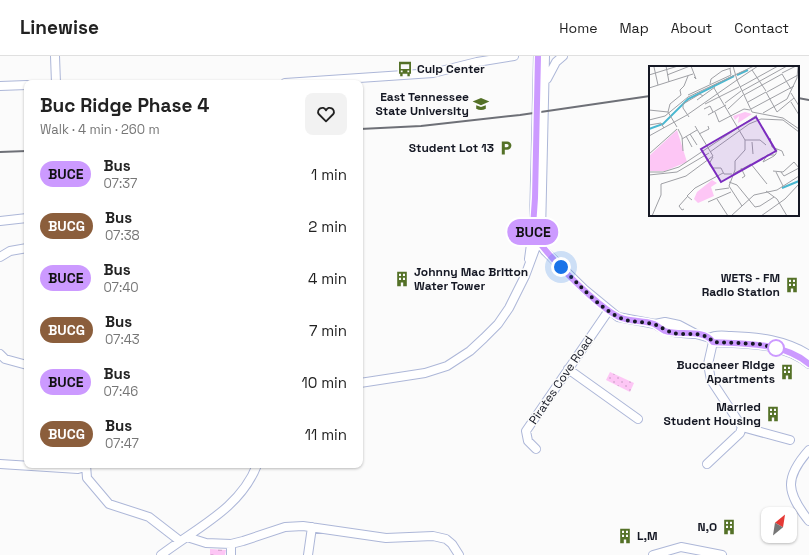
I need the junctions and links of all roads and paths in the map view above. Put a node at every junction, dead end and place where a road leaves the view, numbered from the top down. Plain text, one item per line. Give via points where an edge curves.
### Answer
1 (55, 56) edge
2 (514, 56) edge
3 (538, 56) edge
4 (545, 56) edge
5 (564, 56) edge
6 (56, 80) edge
7 (330, 80) edge
8 (545, 84) junction
9 (24, 85) edge
10 (0, 86) edge
11 (24, 218) edge
12 (0, 221) edge
13 (536, 241) junction
14 (24, 249) edge
15 (0, 257) edge
16 (609, 310) junction
17 (712, 339) junction
18 (0, 354) edge
19 (809, 355) edge
20 (809, 364) edge
21 (24, 365) edge
22 (568, 369) junction
23 (363, 383) edge
24 (638, 419) dead end
25 (742, 427) junction
26 (790, 440) dead end
27 (536, 449) dead end
28 (809, 450) edge
29 (0, 464) edge
30 (707, 464) dead end
31 (24, 466) edge
32 (62, 468) edge
33 (80, 468) edge
34 (86, 468) edge
35 (256, 468) edge
36 (809, 521) edge
37 (312, 527) junction
38 (183, 539) junction
39 (231, 544) junction
40 (160, 555) edge
41 (231, 555) edge
42 (308, 555) edge
43 (459, 555) edge
44 (653, 555) edge
45 (722, 555) edge

1 - 6 street
2 - 7 street via 433,73
3 - 13 street
4 - 8 street
5 - 8 street via 553,66
8 - 13 street via 541,233
9 - 10 street
11 - 12 street
13 - 16 street
13 - 23 street via 529,266 516,295 498,324 484,338 447,366 425,373
14 - 15 street via 10,251
16 - 17 street via 626,320 655,324 664,331 696,334
16 - 22 street, Pirates Cove Road
17 - 19 street via 772,340 795,346
17 - 20 street via 759,344 784,350
17 - 25 street via 708,364 711,380
18 - 21 street via 5,359
22 - 24 street
22 - 27 street, Pirates Cove Road via 526,431 528,441
25 - 26 street
25 - 30 street via 740,433
28 - 36 street via 796,467 790,487 794,500
29 - 31 street
32 - 33 street
34 - 38 street via 88,478 109,504 149,517
35 - 38 street via 245,490 233,503
37 - 39 street via 285,527
37 - 42 street
37 - 43 street via 381,538 437,536 452,544
38 - 39 street
38 - 40 street
39 - 41 street
44 - 45 street via 681,547

